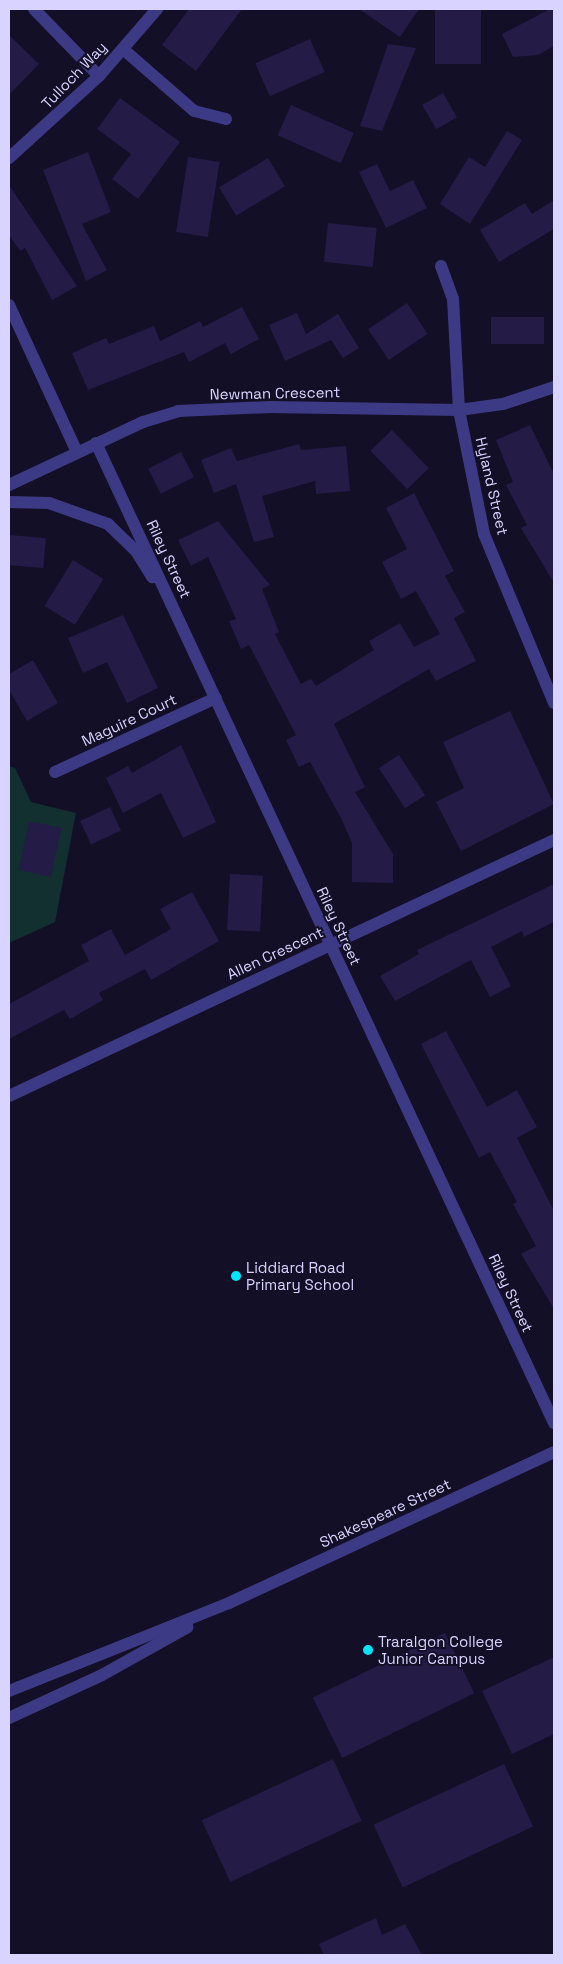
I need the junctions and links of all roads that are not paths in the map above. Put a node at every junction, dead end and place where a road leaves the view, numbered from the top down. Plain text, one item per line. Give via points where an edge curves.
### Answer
1 (34, 9) edge
2 (156, 9) edge
3 (123, 49) junction
4 (99, 76) junction
5 (226, 119) dead end
6 (9, 158) edge
7 (440, 266) dead end
8 (9, 305) edge
9 (554, 387) edge
10 (459, 410) junction
11 (96, 443) junction
12 (76, 452) junction
13 (9, 485) edge
14 (9, 502) edge
15 (183, 628) junction
16 (216, 698) junction
17 (554, 703) edge
18 (55, 772) dead end
19 (554, 840) edge
20 (330, 946) junction
21 (9, 1096) edge
22 (552, 1415) edge
23 (554, 1452) edge
24 (229, 1603) junction
25 (9, 1691) edge
26 (9, 1718) edge

1 - 4 street
2 - 3 street, Tulloch Way
3 - 4 street, Tulloch Way
3 - 5 street via 194,111
4 - 6 street, Tulloch Way
7 - 10 street, Hyland Street via 453,299
8 - 12 street
9 - 10 street, Newman Crescent via 504,404
10 - 11 street, Newman Crescent via 270,407 178,411
10 - 17 street, Hyland Street via 484,534
11 - 12 street, Newman Crescent
11 - 15 street, Riley Street
12 - 13 street, Newman Crescent
14 - 15 street via 49,503 108,524 136,551
15 - 16 street, Riley Street
16 - 18 street, Maguire Court
16 - 20 street, Riley Street
19 - 20 street, Allen Crescent
20 - 21 street, Allen Crescent
20 - 22 street, Riley Street
23 - 24 street, Shakespeare Street
24 - 25 street, Shakespeare Street
24 - 26 street, Shakespeare Street via 102,1675

